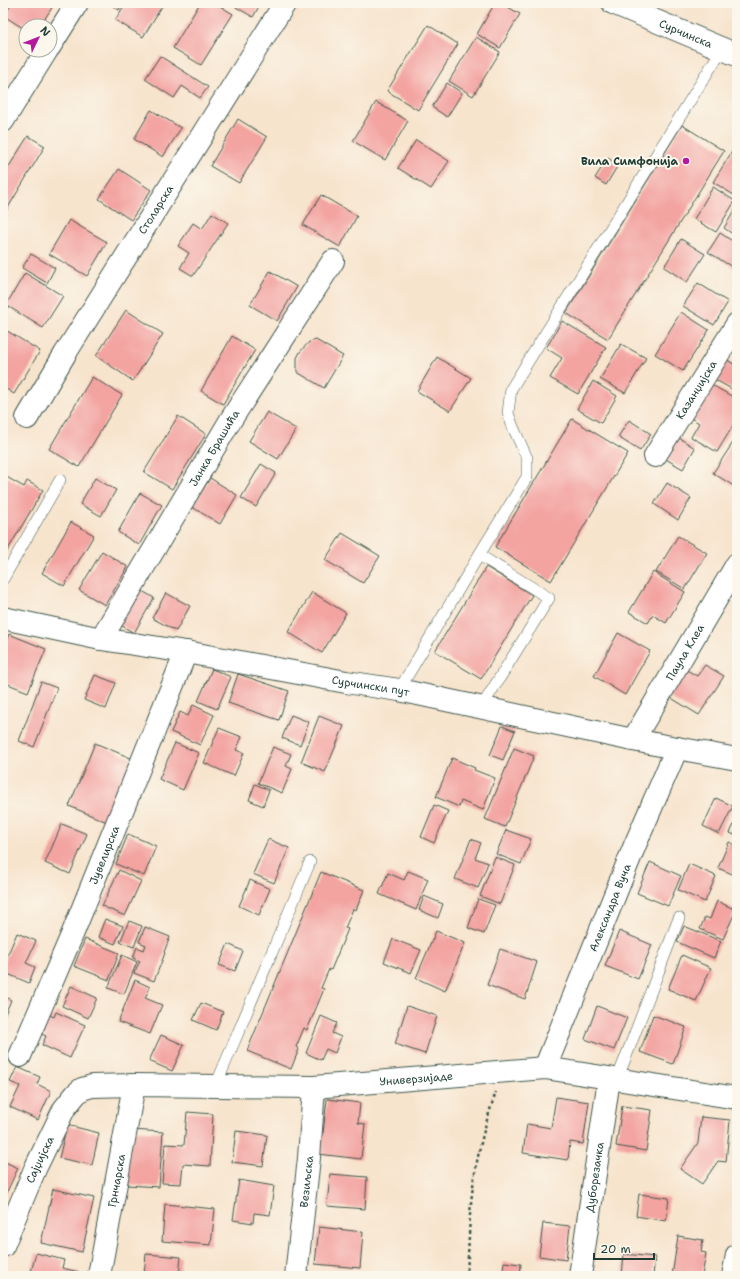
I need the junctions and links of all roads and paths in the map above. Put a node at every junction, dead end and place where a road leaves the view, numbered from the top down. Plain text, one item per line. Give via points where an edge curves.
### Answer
1 (77, 3) edge
2 (285, 3) edge
3 (613, 3) edge
4 (58, 33) edge
5 (729, 52) edge
6 (42, 58) edge
7 (3, 122) edge
8 (333, 261) dead end
9 (737, 324) edge
10 (27, 418) dead end
11 (655, 456) dead end
12 (60, 480) dead end
13 (479, 555) junction
14 (737, 564) edge
15 (3, 579) edge
16 (3, 618) edge
17 (101, 639) junction
18 (186, 652) junction
19 (399, 690) junction
20 (481, 708) junction
21 (633, 740) junction
22 (677, 748) junction
23 (737, 759) edge
24 (310, 862) dead end
25 (679, 918) dead end
26 (20, 1056) dead end
27 (545, 1068) junction
28 (508, 1071) junction
29 (613, 1079) junction
30 (134, 1085) junction
31 (216, 1085) junction
32 (92, 1086) joint
33 (314, 1087) junction
34 (737, 1098) edge
35 (3, 1246) edge
36 (737, 1255) edge
37 (99, 1276) edge
38 (296, 1276) edge
39 (467, 1276) edge
40 (580, 1276) edge
41 (733, 1276) edge

1 - 4 street
2 - 10 street, Столарска
3 - 5 street, Сурчинска
5 - 13 lane via 511,390 508,413 528,458 527,477
6 - 7 street
8 - 17 street, Јанка Брашића via 230,421
9 - 11 street, Казанџијска
12 - 15 lane
13 - 19 lane
13 - 20 lane via 549,598
14 - 21 street, Паула Клеа
16 - 17 street, Сурчински пут
17 - 18 street, Сурчински пут
18 - 19 street, Сурчински пут
18 - 26 street, Јувелирска via 72,936
19 - 20 street, Сурчински пут
20 - 21 street, Сурчински пут
21 - 22 street, Сурчински пут
22 - 23 street, Сурчински пут
22 - 27 street, Александра Вуча
24 - 31 lane
25 - 29 lane
27 - 28 street, Универзијаде
27 - 29 street, Универзијаде
28 - 33 street, Универзијаде
28 - 39 path via 496,1092 481,1142 470,1214
29 - 34 street, Универзијаде
29 - 40 street, Дуборезачка
30 - 31 street, Универзијаде
30 - 32 street, Универзијаде
30 - 37 street, Грнчарска
31 - 33 street, Универзијаде
32 - 35 street, Сајџијска via 82,1089 64,1109 35,1169
33 - 38 street, Везиљска via 310,1151
36 - 41 street

